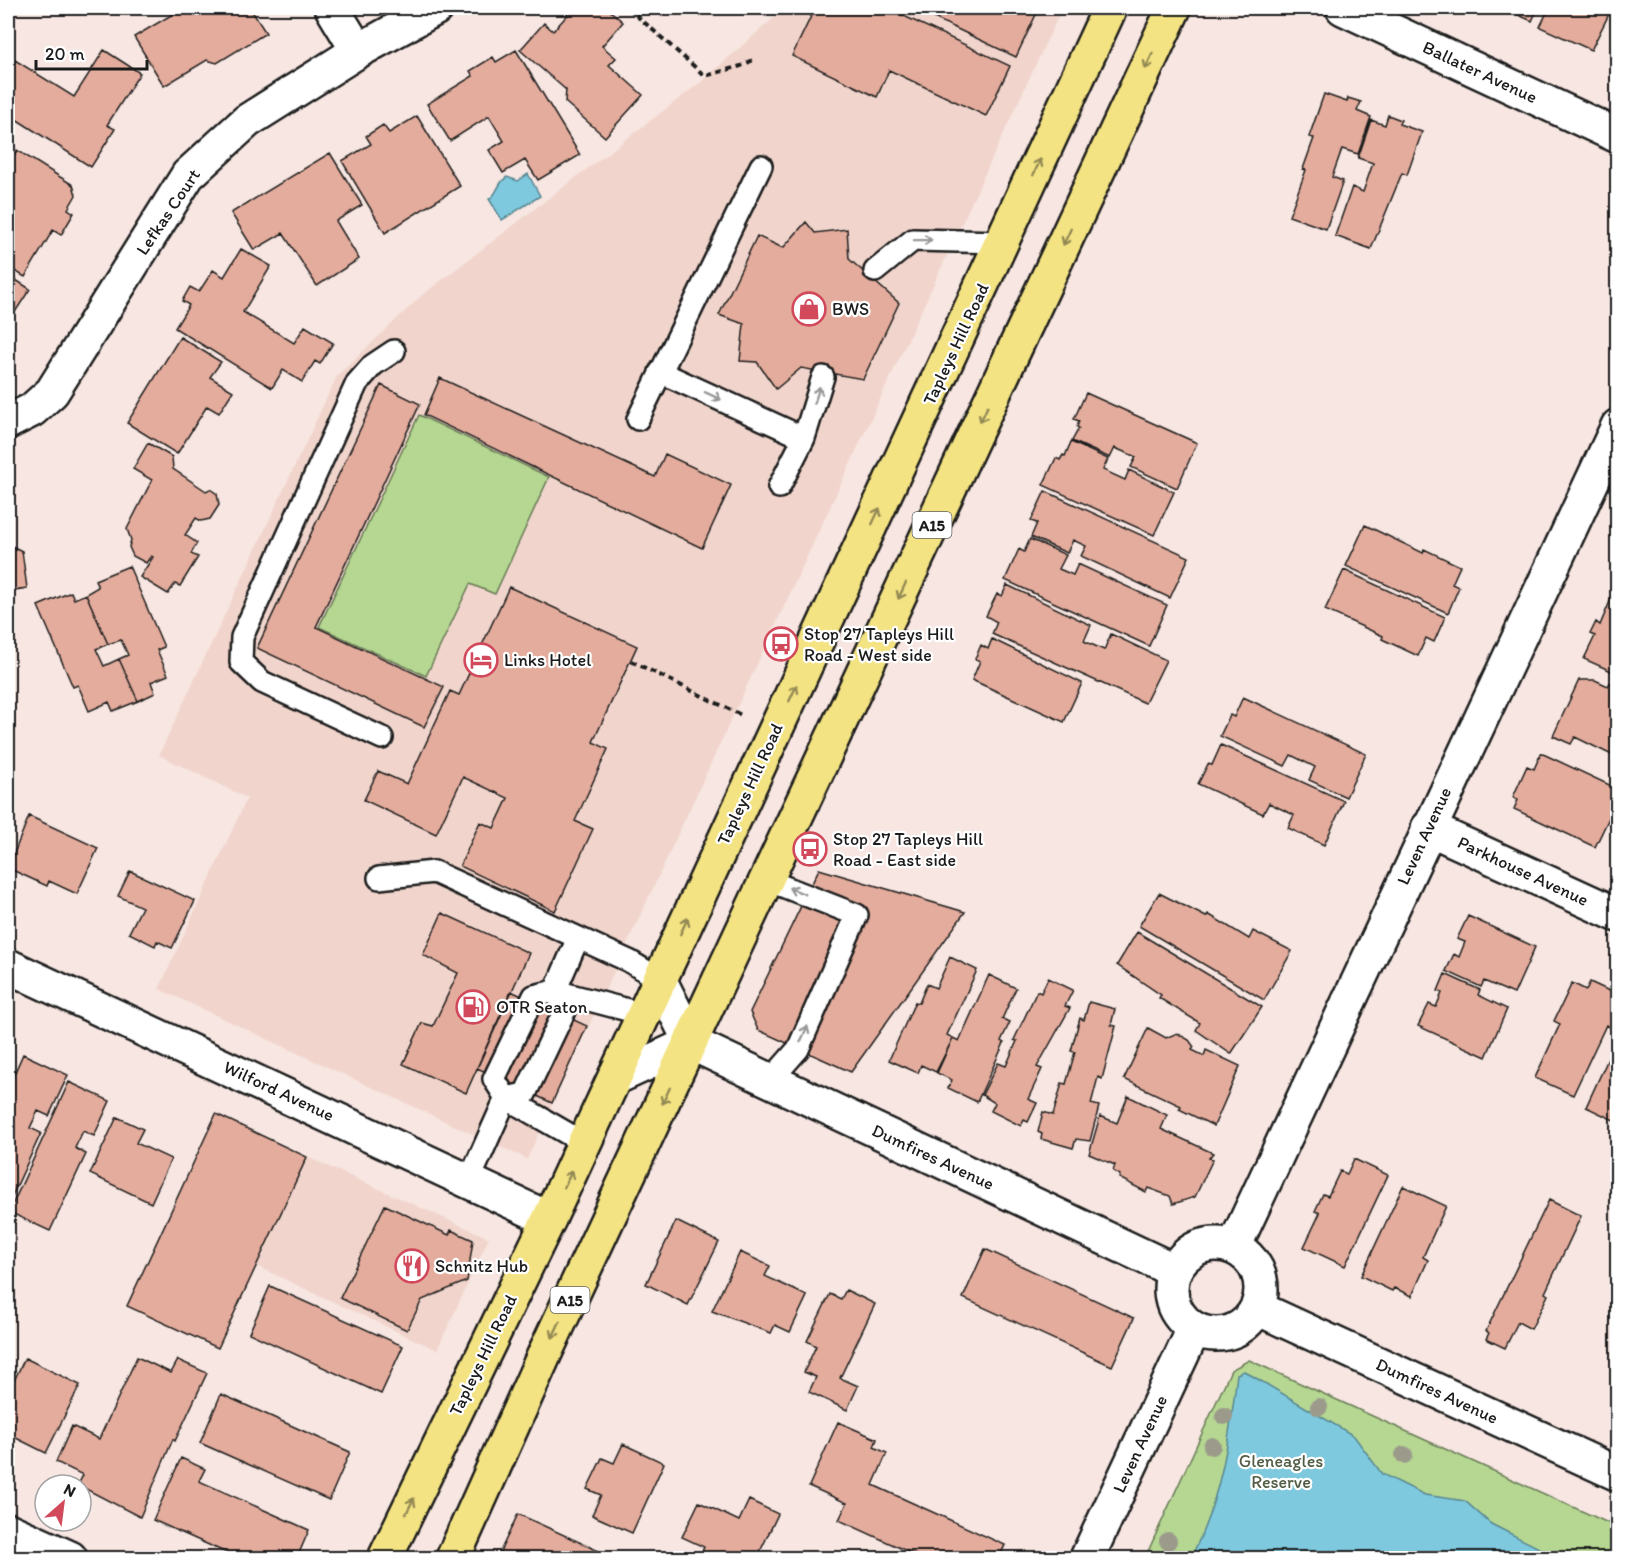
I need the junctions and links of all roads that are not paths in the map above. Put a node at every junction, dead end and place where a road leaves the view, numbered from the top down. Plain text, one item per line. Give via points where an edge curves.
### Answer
1 (332, 8) edge
2 (436, 8) edge
3 (1110, 8) edge
4 (1174, 8) edge
5 (1343, 8) edge
6 (358, 51) junction
7 (1617, 136) edge
8 (761, 166) dead end
9 (1003, 242) junction
10 (875, 271) dead end
11 (394, 351) dead end
12 (660, 372) junction
13 (823, 377) dead end
14 (638, 419) dead end
15 (8, 422) edge
16 (1617, 426) edge
17 (804, 438) junction
18 (779, 488) dead end
19 (381, 738) dead end
20 (1428, 828) junction
21 (379, 878) dead end
22 (767, 880) junction
23 (1617, 915) edge
24 (578, 938) junction
25 (8, 966) edge
26 (659, 979) junction
27 (555, 991) junction
28 (644, 1014) junction
29 (691, 1043) junction
30 (615, 1078) junction
31 (771, 1081) junction
32 (506, 1098) junction
33 (584, 1143) junction
34 (469, 1181) junction
35 (549, 1218) junction
36 (1234, 1247) junction
37 (1174, 1271) junction
38 (1257, 1308) junction
39 (1194, 1329) junction
40 (1617, 1474) edge
41 (8, 1530) edge
42 (70, 1558) edge
43 (385, 1558) edge
44 (453, 1558) edge
45 (1087, 1558) edge

1 - 6 street
2 - 6 street, Lefkas Court
9 -> 3 main road, Tapleys Hill Road
4 -> 22 main road, A15
5 - 7 street, Ballater Avenue
6 - 15 street, Lefkas Court via 247,121 188,175 52,392 33,410
8 - 12 lane
10 -> 9 lane via 913,240
26 -> 9 main road, Tapleys Hill Road
11 - 19 lane via 373,365 357,383 242,637 242,662 262,682
12 - 14 lane
12 -> 17 lane
17 -> 13 lane
16 - 20 street, Leven Avenue
17 - 18 lane
20 - 23 street, Parkhouse Avenue
20 - 36 street, Leven Avenue
21 - 24 lane via 434,872
22 - 29 main road, A15
31 -> 22 lane via 798,1049 857,915
24 - 26 lane
24 - 27 lane
25 - 34 street, Wilford Avenue
26 - 28 main road, Tapleys Hill Road
26 - 29 street
27 - 28 lane
27 - 32 lane via 565,1010 525,1094
27 - 32 lane via 534,996 494,1079
28 - 30 main road, Tapleys Hill Road
29 - 30 street
29 - 31 street, Dumfires Avenue
29 -> 44 main road, A15
30 - 33 main road, Tapleys Hill Road
31 - 37 street, Dumfires Avenue
32 - 33 lane
32 - 34 lane
35 -> 33 main road, Tapleys Hill Road
34 - 35 street, Wilford Avenue
43 -> 35 main road, Tapleys Hill Road
36 - 37 street via 1206,1245 1193,1250
36 - 38 street via 1246,1255 1258,1273 1261,1294
37 - 39 street via 1171,1283 1176,1310
38 - 39 street via 1237,1330 1208,1334
38 - 40 street, Dumfires Avenue
39 - 45 street, Leven Avenue
41 - 42 street

